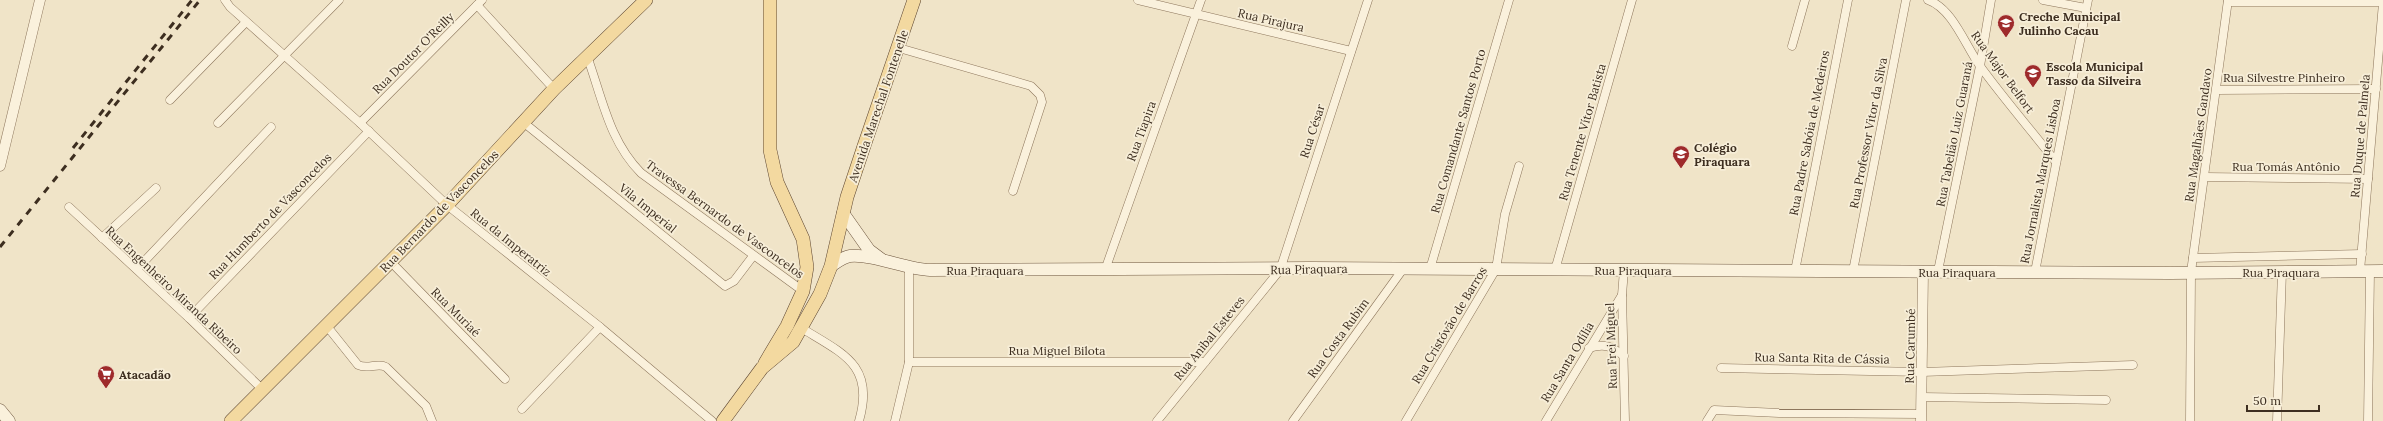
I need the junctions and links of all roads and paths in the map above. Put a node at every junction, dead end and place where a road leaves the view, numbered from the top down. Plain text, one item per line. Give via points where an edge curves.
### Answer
1 (40, 0) edge
2 (340, 0) edge
3 (646, 0) edge
4 (770, 0) edge
5 (914, 0) edge
6 (1138, 0) edge
7 (1201, 0) edge
8 (1368, 0) edge
9 (1509, 0) edge
10 (1632, 0) edge
11 (1805, 0) edge
12 (1848, 0) edge
13 (1906, 0) edge
14 (1928, 0) edge
15 (1991, 0) edge
16 (2043, 0) edge
17 (225, 1) edge
18 (2228, 1) edge
19 (2383, 2) edge
20 (480, 3) edge
21 (2087, 4) edge
22 (1195, 15) junction
23 (246, 22) junction
24 (1792, 46) dead end
25 (899, 48) junction
26 (1351, 50) junction
27 (285, 56) junction
28 (588, 56) junction
29 (1980, 66) junction
30 (554, 89) junction
31 (2376, 89) junction
32 (2217, 90) junction
33 (170, 100) dead end
34 (523, 122) junction
35 (218, 123) dead end
36 (360, 123) junction
37 (271, 127) dead end
38 (369, 131) junction
39 (2056, 162) junction
40 (0, 166) edge
41 (1519, 166) dead end
42 (2205, 177) junction
43 (2368, 178) junction
44 (156, 188) dead end
45 (1013, 191) dead end
46 (447, 205) junction
47 (69, 207) dead end
48 (843, 213) junction
49 (102, 238) junction
50 (2362, 254) junction
51 (753, 256) junction
52 (2193, 258) junction
53 (390, 261) junction
54 (884, 261) junction
55 (909, 268) junction
56 (1403, 269) junction
57 (1430, 269) junction
58 (1496, 269) junction
59 (137, 270) junction
60 (829, 270) junction
61 (1105, 270) junction
62 (1280, 270) junction
63 (1555, 270) junction
64 (1624, 270) junction
65 (2383, 270) edge
66 (1795, 271) junction
67 (1853, 271) junction
68 (1938, 271) junction
69 (2282, 271) junction
70 (2365, 271) junction
71 (1923, 272) junction
72 (2035, 272) junction
73 (2191, 272) junction
74 (803, 291) junction
75 (1622, 295) junction
76 (190, 318) junction
77 (326, 325) junction
78 (600, 327) junction
79 (802, 329) junction
80 (1589, 348) junction
81 (1624, 356) junction
82 (909, 362) junction
83 (1205, 362) junction
84 (2133, 365) dead end
85 (762, 368) junction
86 (1721, 368) dead end
87 (1922, 372) junction
88 (505, 379) dead end
89 (263, 390) junction
90 (1922, 397) junction
91 (2106, 400) dead end
92 (522, 409) dead end
93 (0, 410) edge
94 (1746, 412) junction
95 (1779, 417) edge
96 (1814, 417) edge
97 (1921, 418) edge
98 (10, 421) edge
99 (231, 421) edge
100 (432, 421) edge
101 (712, 421) edge
102 (723, 421) edge
103 (859, 421) edge
104 (894, 421) edge
105 (1157, 421) edge
106 (1293, 421) edge
107 (1406, 421) edge
108 (1546, 421) edge
109 (1625, 421) edge
110 (1708, 421) edge
111 (1746, 421) edge
112 (2190, 421) edge
113 (2277, 421) edge
114 (2368, 421) edge

1 - 40 street
2 - 27 street
3 - 28 main road, Rua Bernardo de Vasconcelos
4 - 74 main road via 770,150 777,182 803,239 807,256 807,278
5 - 25 main road, Avenida Marechal Fontenelle
6 - 22 street, Rua Pirajura
7 - 22 street, Rua Tiapira
8 - 26 street, Rua César
9 - 57 street, Rua Comandante Santos Porto
10 - 63 street, Rua Tenente Vítor Batista
11 - 24 street
12 - 66 street, Rua Padre Sabóia de Medeiros
13 - 67 street, Rua Professor Vitor da Silva
14 - 29 street, Rua Major Belfort via 1941,8 1950,18
15 - 29 street, Rua Tabelião Luiz Guaraná
16 - 21 street
17 - 23 street, Rua da Imperatriz
18 - 19 street
18 - 32 street, Rua Magalhães Gandavo
19 - 31 street, Rua Duque de Palmela
20 - 30 street
20 - 36 street, Rua Doutor O'Reilly
21 - 39 street, Rua Jornalista Marques Lisboa
22 - 26 street, Rua Pirajura
22 - 61 street, Rua Tiapira
23 - 27 street, Rua da Imperatriz
23 - 33 street
25 - 45 street via 1031,86 1036,90 1042,102
25 - 48 main road, Avenida Marechal Fontenelle
26 - 62 street, Rua César
27 - 35 street
27 - 36 street, Rua da Imperatriz
28 - 30 main road, Rua Bernardo de Vasconcelos
28 - 51 street, Travessa Bernardo de Vasconcelos via 618,145 630,162 641,173
29 - 39 street, Rua Major Belfort
29 - 68 street, Rua Tabelião Luiz Guaraná
30 - 34 main road, Rua Bernardo de Vasconcelos
31 - 32 street, Rua Silvestre Pinheiro
31 - 43 street, Rua Duque de Palmela
32 - 42 street, Rua Magalhães Gandavo
34 - 46 main road, Rua Bernardo de Vasconcelos
34 - 51 street, Vila Imperial via 725,286 734,281
36 - 38 street, Rua da Imperatriz
37 - 59 street
38 - 46 street, Rua da Imperatriz
38 - 76 street, Rua Humberto de Vasconcelos
39 - 72 street, Rua Jornalista Marques Lisboa
41 - 58 street, Rua Cristóvão de Barros via 1506,214
42 - 43 street, Rua Tomás Antônio
42 - 52 street, Rua Magalhães Gandavo
43 - 50 street, Rua Duque de Palmela
44 - 49 street
46 - 53 main road, Rua Bernardo de Vasconcelos
46 - 78 street, Rua da Imperatriz
47 - 49 street, Rua Engenheiro Miranda Ribeiro
48 - 54 main road, Rua Piraquara via 869,250
48 - 60 main road, Avenida Marechal Fontenelle
49 - 59 street, Rua Engenheiro Miranda Ribeiro
50 - 52 street
50 - 70 street, Rua Duque de Palmela
51 - 74 street, Travessa Bernardo de Vasconcelos
52 - 73 street, Rua Magalhães Gandavo
53 - 77 main road, Rua Bernardo de Vasconcelos
53 - 88 street, Rua Muriaé
54 - 55 main road, Rua Piraquara
54 - 60 main road, Rua Piraquara via 850,256
55 - 61 main road, Rua Piraquara
55 - 82 street
56 - 57 main road, Rua Piraquara
56 - 62 main road, Rua Piraquara
56 - 106 street, Rua Costa Rubim
57 - 58 main road, Rua Piraquara
58 - 63 main road, Rua Piraquara
58 - 107 street, Rua Cristóvão de Barros
59 - 76 street, Rua Engenheiro Miranda Ribeiro
60 - 79 main road, Avenida Marechal Fontenelle
61 - 62 main road, Rua Piraquara
62 - 83 street, Rua Anibal Esteves
63 - 64 main road, Rua Piraquara
64 - 66 main road, Rua Piraquara
64 - 75 street, Rua Frei Miguel
65 - 70 main road, Rua Piraquara
66 - 67 main road, Rua Piraquara
67 - 71 main road, Rua Piraquara
68 - 71 main road, Rua Piraquara
68 - 72 main road, Rua Piraquara
69 - 70 main road, Rua Piraquara
69 - 73 main road, Rua Piraquara
69 - 113 street
70 - 114 street, Rua Duque de Palmela
71 - 87 street, Rua Carumbé
72 - 73 main road, Rua Piraquara
73 - 112 street, Rua Magalhães Gandavo
74 - 85 main road via 787,326
75 - 80 street, Rua Santa Odília
75 - 81 street, Rua Frei Miguel
76 - 89 street, Rua Engenheiro Miranda Ribeiro
77 - 89 main road, Rua Bernardo de Vasconcelos
77 - 100 street via 358,365 364,368 382,365 386,367 426,406
78 - 92 street
78 - 101 street, Rua da Imperatriz
79 - 85 main road, Avenida Marechal Fontenelle via 786,350
79 - 103 street via 838,351 860,374 865,402
80 - 81 street via 1600,344 1608,345
80 - 108 street, Rua Santa Odília
81 - 109 street, Rua Frei Miguel
82 - 83 street, Rua Miguel Bilota
82 - 104 street
83 - 105 street, Rua Anibal Esteves
84 - 87 street, Rua Santa Rita de Cássia
85 - 102 main road
86 - 87 street, Rua Santa Rita de Cássia
87 - 90 street, Rua Carumbé
89 - 99 main road, Rua Bernardo de Vasconcelos
90 - 91 street
90 - 97 street, Rua Carumbé
93 - 98 main road
94 - 95 street
94 - 110 street via 1711,412
94 - 111 street
95 - 96 street
96 - 97 street

